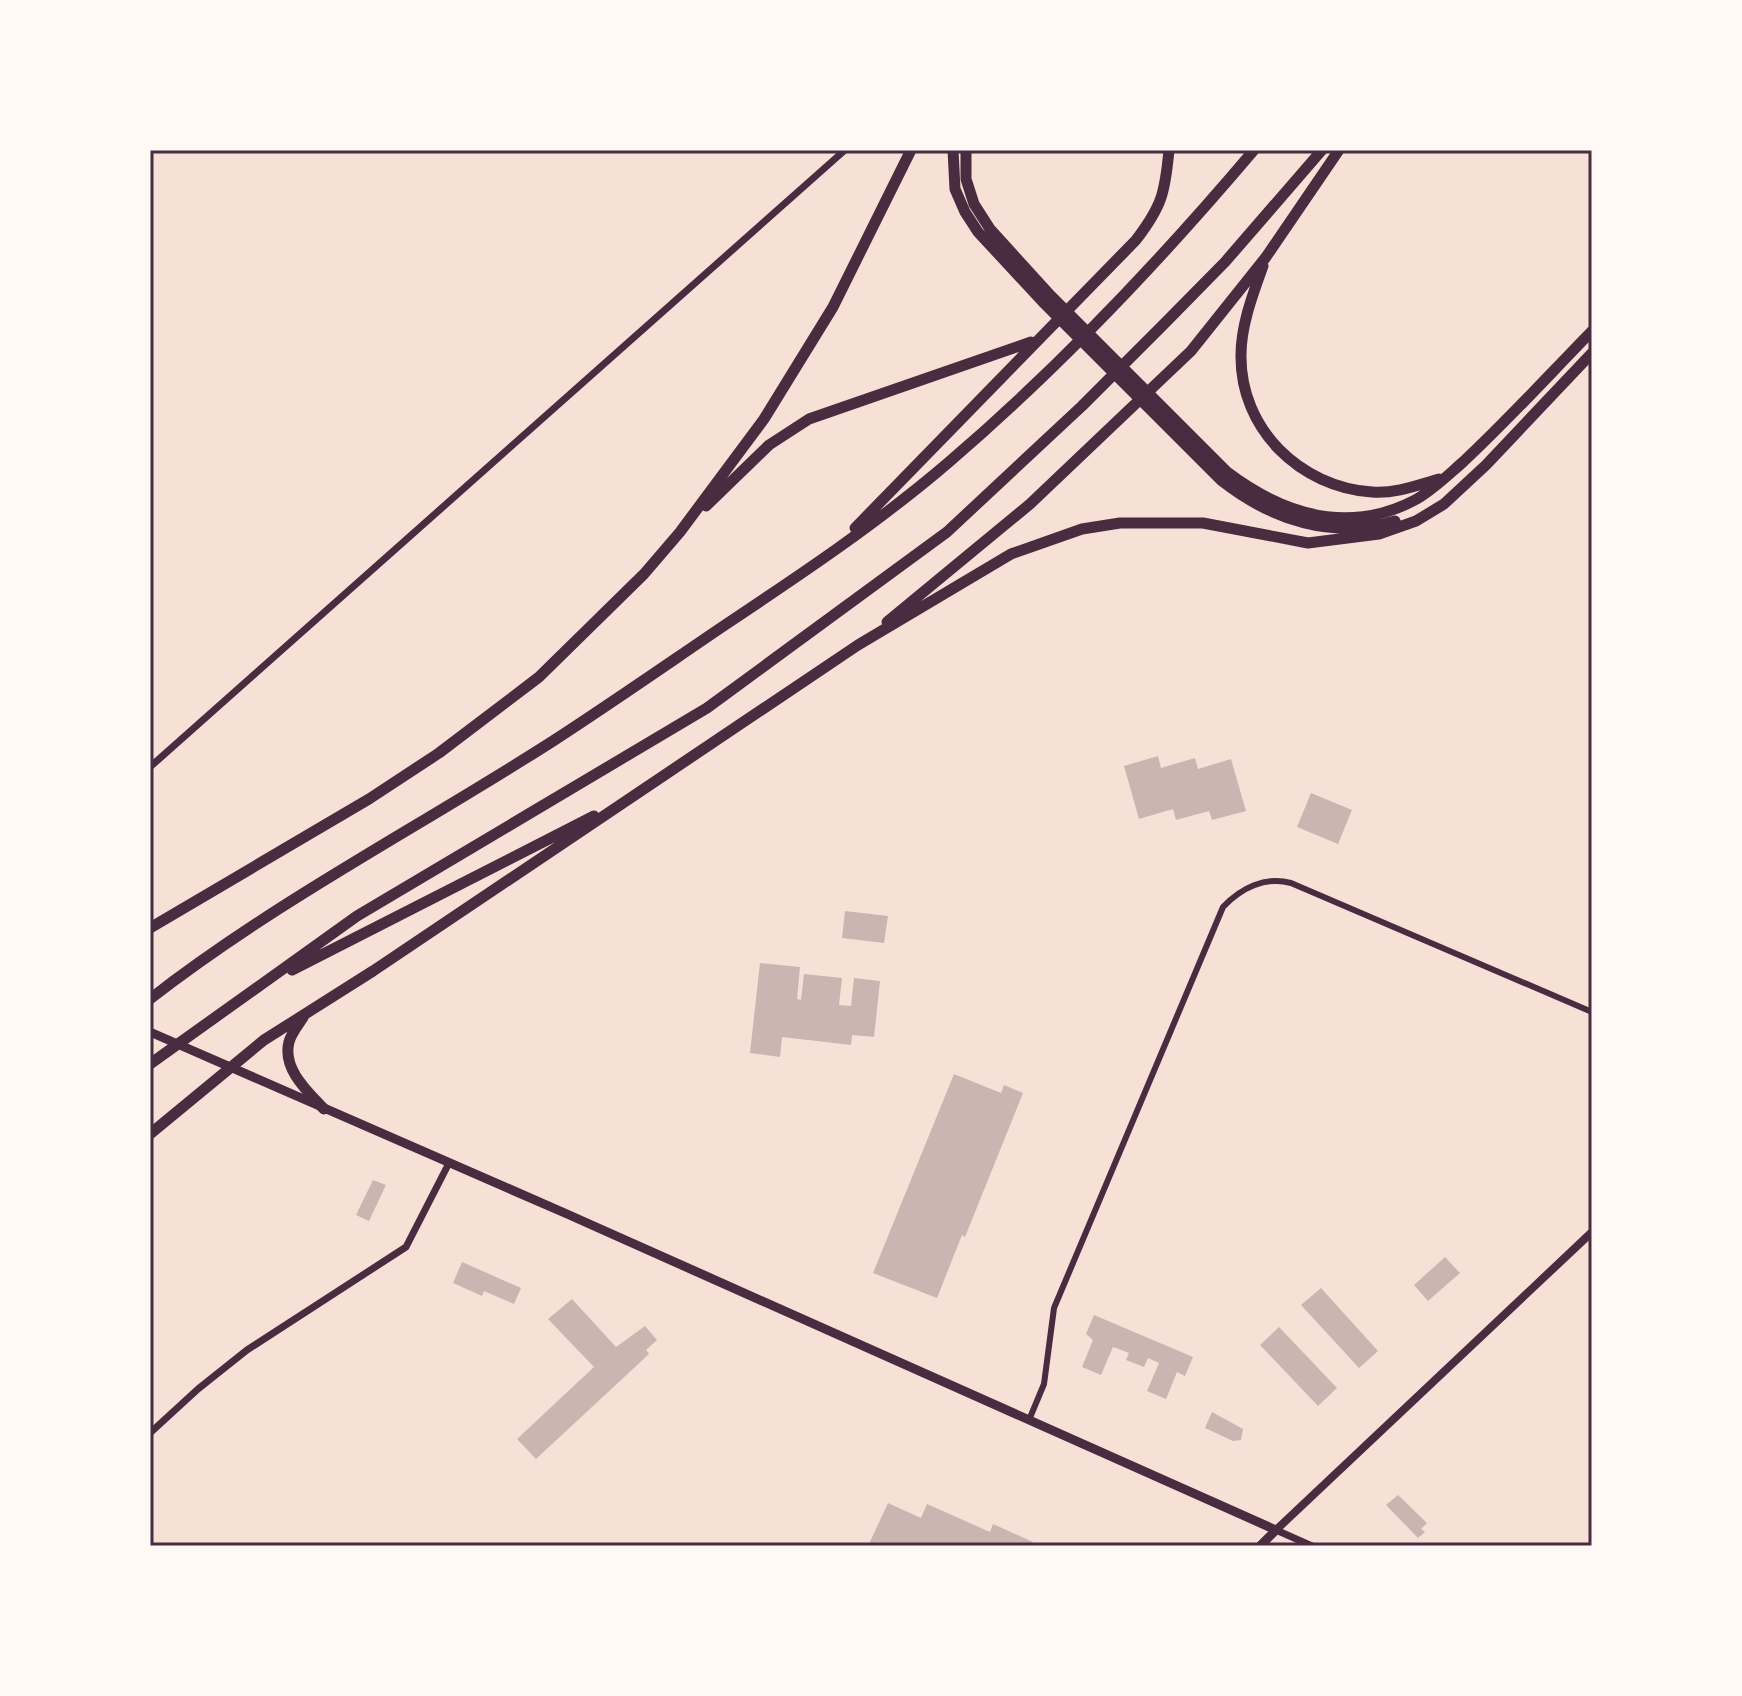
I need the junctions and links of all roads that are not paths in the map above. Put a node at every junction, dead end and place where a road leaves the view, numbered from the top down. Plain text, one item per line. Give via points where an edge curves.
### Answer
1 (845, 150) edge
2 (911, 150) edge
3 (953, 150) edge
4 (966, 150) edge
5 (1169, 150) edge
6 (1254, 150) edge
7 (1322, 150) edge
8 (1339, 150) edge
9 (1266, 257) junction
10 (1046, 298) junction
11 (1592, 331) edge
12 (1036, 340) junction
13 (1592, 353) edge
14 (1161, 414) junction
15 (1447, 476) junction
16 (1469, 481) junction
17 (680, 532) junction
18 (827, 557) junction
19 (858, 645) junction
20 (150, 767) edge
21 (639, 792) junction
22 (150, 928) edge
23 (259, 987) junction
24 (155, 995) edge
25 (307, 1011) junction
26 (1592, 1012) edge
27 (150, 1032) edge
28 (150, 1064) edge
29 (230, 1067) junction
30 (324, 1109) junction
31 (150, 1134) edge
32 (449, 1163) junction
33 (1592, 1232) edge
34 (1029, 1420) junction
35 (150, 1433) edge
36 (1276, 1530) junction
37 (1260, 1546) edge
38 (1312, 1546) edge

1 - 20 street
2 - 17 highway via 833,307 764,419
3 - 10 highway via 955,189 965,212 978,232
4 - 10 highway via 966,179 974,204
5 - 12 highway via 1156,213 1136,240
6 - 18 highway via 1118,303 1011,406
7 - 23 highway via 1225,262 947,532 707,708 357,916
8 - 9 highway
9 - 15 highway via 1240,352 1244,396 1271,440 1300,468 1351,490 1376,493
9 - 19 highway via 1180,362 1030,504
10 - 14 highway
11 - 15 highway
12 - 17 highway via 809,419 769,445
12 - 18 highway
13 - 16 highway
14 - 15 highway via 1253,491 1303,513 1359,518 1416,500
14 - 16 highway via 1247,501 1302,524 1386,524
16 - 19 highway via 1416,521 1344,540 1308,543 1203,523 1120,523 1082,529 1011,554
17 - 22 highway via 539,677 451,744 369,799
18 - 24 highway via 566,732 275,913
19 - 21 highway
21 - 23 highway
21 - 25 highway
23 - 28 highway
25 - 29 highway
25 - 30 highway via 289,1040 288,1054 293,1070
26 - 34 street via 1291,883 1268,881 1241,891 1223,907 1054,1308 1044,1384
27 - 29 main road
29 - 30 main road
29 - 31 highway
30 - 32 main road
32 - 34 main road
32 - 35 street via 406,1247 247,1350
33 - 36 main road
34 - 36 main road
36 - 37 main road
36 - 38 street

